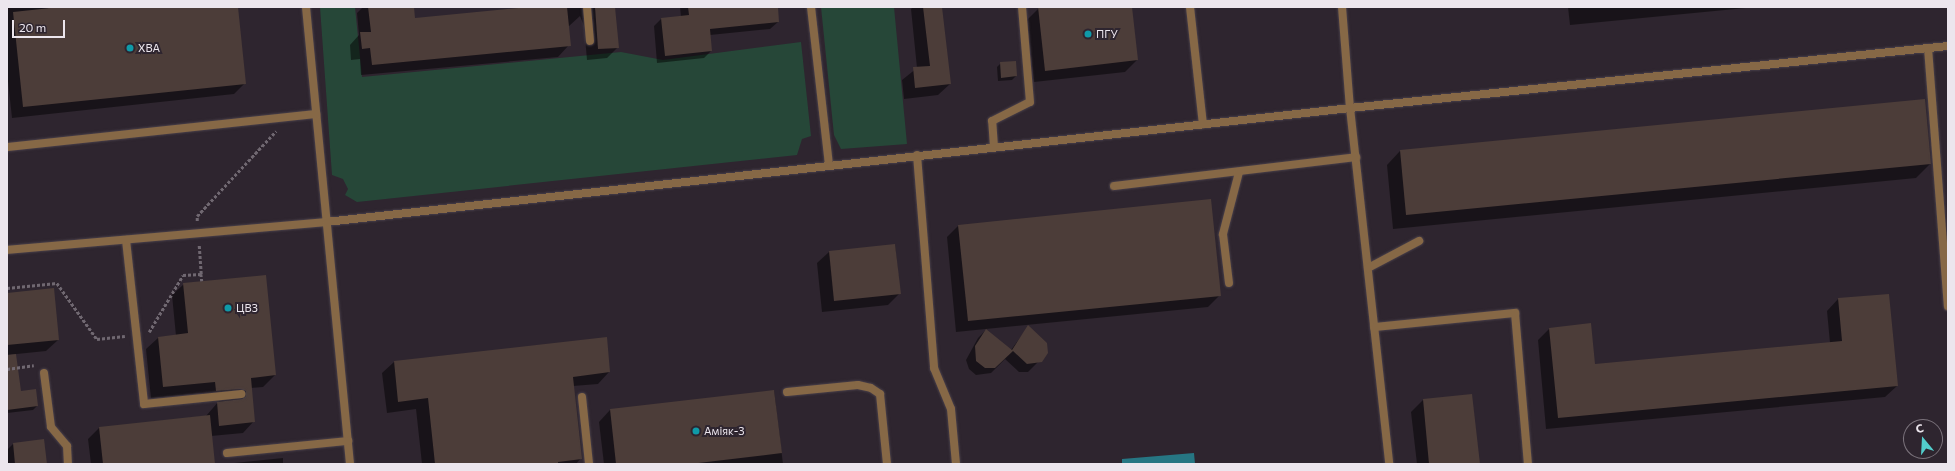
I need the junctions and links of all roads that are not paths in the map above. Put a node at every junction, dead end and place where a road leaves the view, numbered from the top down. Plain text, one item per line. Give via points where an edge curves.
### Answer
1 (306, 7) edge
2 (587, 7) edge
3 (811, 7) edge
4 (1022, 7) edge
5 (1190, 7) edge
6 (1342, 7) edge
7 (590, 41) dead end
8 (1948, 46) edge
9 (1928, 48) junction
10 (1350, 108) junction
11 (316, 114) junction
12 (1203, 124) junction
13 (7, 147) edge
14 (994, 147) junction
15 (917, 155) junction
16 (1356, 157) junction
17 (829, 165) junction
18 (1239, 172) junction
19 (1114, 186) dead end
20 (326, 222) junction
21 (126, 240) junction
22 (1419, 241) dead end
23 (7, 250) edge
24 (1368, 268) junction
25 (1947, 268) edge
26 (1229, 283) dead end
27 (1948, 306) edge
28 (1374, 327) junction
29 (44, 373) road end
30 (787, 392) dead end
31 (241, 394) dead end
32 (582, 397) dead end
33 (348, 441) junction
34 (227, 453) dead end
35 (68, 464) edge
36 (350, 464) edge
37 (589, 464) edge
38 (887, 464) edge
39 (956, 464) edge
40 (1389, 464) edge
41 (1528, 464) edge

1 - 11 lane
2 - 7 lane
3 - 17 lane
4 - 14 lane via 1030,102 992,121
5 - 12 lane
6 - 10 lane
8 - 9 lane
9 - 10 lane
9 - 25 lane
10 - 12 lane
10 - 16 lane
11 - 13 lane
11 - 20 lane
12 - 14 lane
14 - 15 lane
15 - 17 lane
15 - 39 lane via 934,368 951,409
16 - 18 lane
16 - 24 lane
17 - 20 lane
18 - 19 lane
18 - 26 lane via 1223,234
20 - 21 lane
20 - 33 lane
21 - 23 lane
21 - 31 lane via 144,404
22 - 24 lane
24 - 28 lane
25 - 27 lane
28 - 40 lane
28 - 41 lane via 1515,313
29 - 35 lane via 51,427 67,446
30 - 38 lane via 858,385 871,388 880,394
32 - 37 lane
33 - 34 lane
33 - 36 lane

